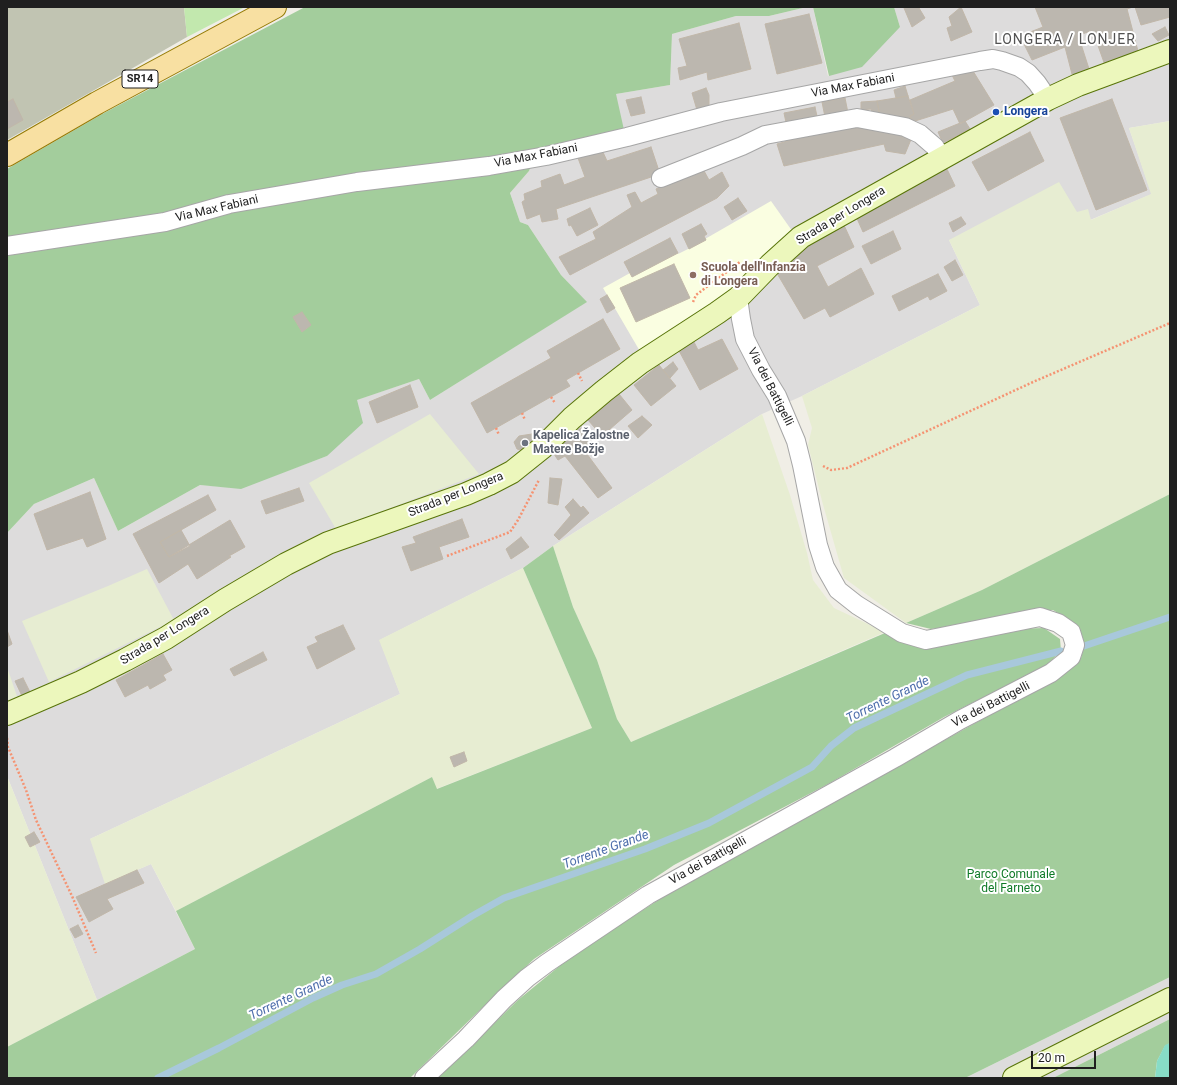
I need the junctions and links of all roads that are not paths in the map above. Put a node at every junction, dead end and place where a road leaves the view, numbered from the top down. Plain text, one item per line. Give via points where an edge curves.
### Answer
1 (275, 7) edge
2 (1170, 51) edge
3 (1048, 99) junction
4 (7, 155) edge
5 (942, 158) junction
6 (661, 178) dead end
7 (7, 246) edge
8 (738, 298) junction
9 (7, 714) edge
10 (1170, 999) edge
11 (424, 1078) edge
12 (1014, 1078) edge

1 - 4 main road, SR14 via 97,103
2 - 3 street, Strada per Longera via 1078,85
3 - 5 street, Strada per Longera
3 - 7 street, Via Max Fabiani via 1028,73 1002,61 980,61 721,112 546,156 489,166 357,182 229,204 165,222
5 - 6 street via 935,147 920,134 905,127 857,118 765,135
5 - 8 street, Strada per Longera via 801,237
8 - 9 street, Strada per Longera via 640,363 572,418 542,448 512,472 490,484 328,543 286,564 159,642 81,682
8 - 11 street, Via dei Battigelli via 745,339 777,396 796,441 818,545 825,567 838,590 902,633 926,640 1040,618 1058,623 1071,632 1075,645 1070,657 1051,673 960,720 648,895 527,978
10 - 12 street

